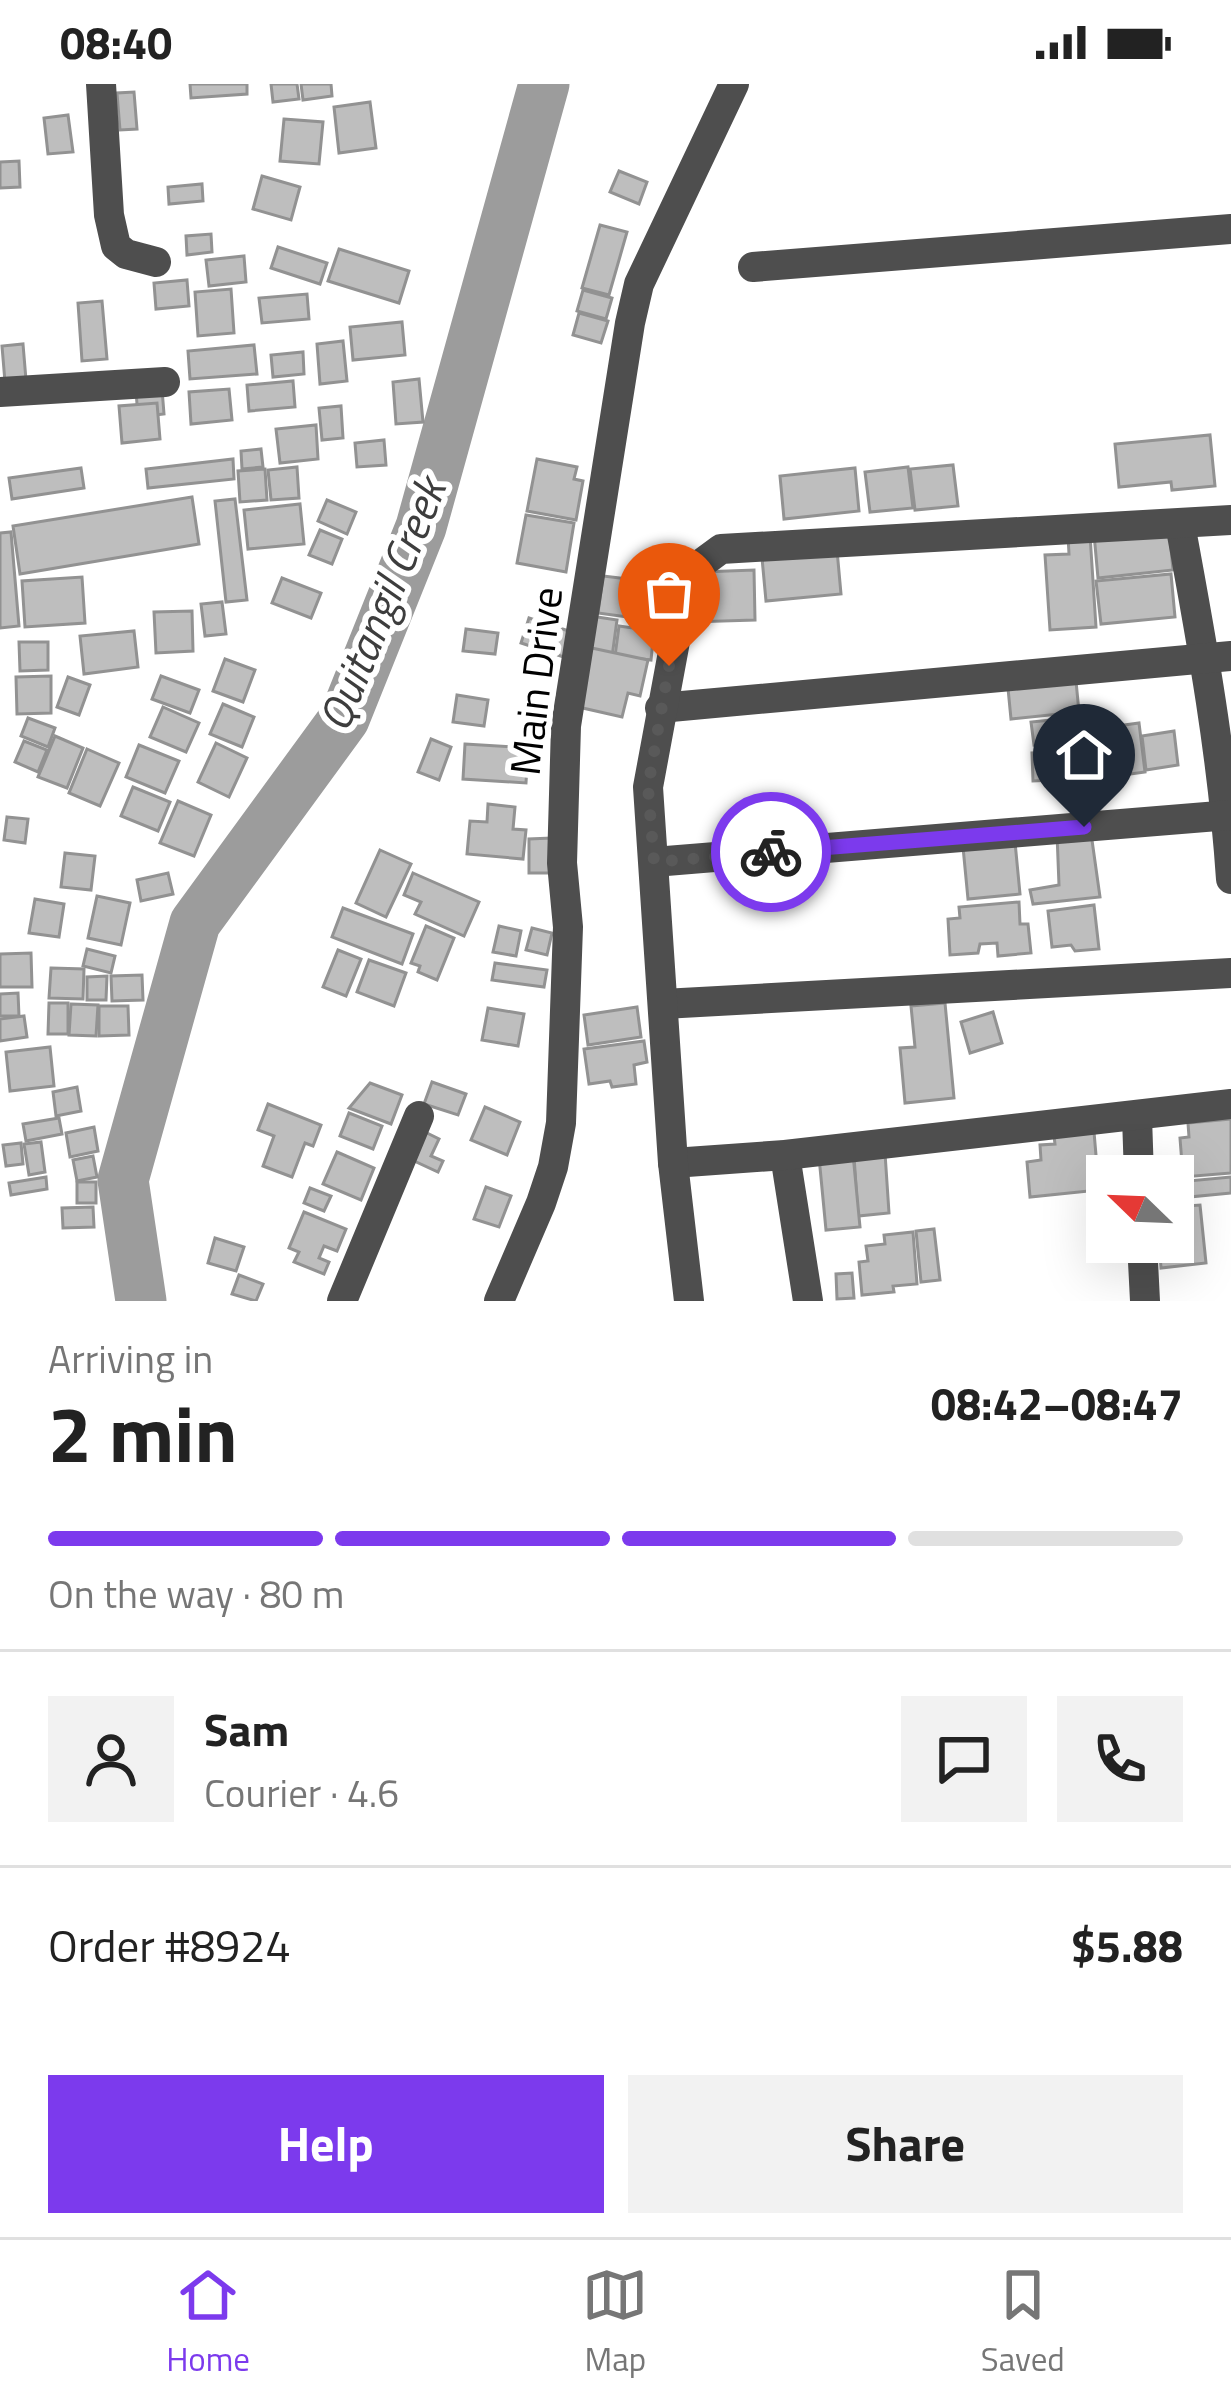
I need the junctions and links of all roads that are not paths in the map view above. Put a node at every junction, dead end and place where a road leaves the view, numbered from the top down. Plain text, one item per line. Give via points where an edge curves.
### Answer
1 (101, 84) edge
2 (734, 84) edge
3 (1231, 229) edge
4 (157, 262) dead end
5 (752, 268) dead end
6 (165, 382) dead end
7 (0, 392) edge
8 (1231, 520) edge
9 (1180, 524) junction
10 (1218, 658) edge
11 (660, 707) junction
12 (1229, 815) edge
13 (654, 862) junction
14 (1231, 879) edge
15 (1231, 973) edge
16 (663, 1004) junction
17 (1231, 1104) edge
18 (419, 1116) dead end
19 (1137, 1117) junction
20 (785, 1155) junction
21 (1138, 1155) edge
22 (673, 1163) junction
23 (1143, 1263) edge
24 (343, 1301) edge
25 (499, 1301) edge
26 (689, 1301) edge
27 (808, 1301) edge
28 (1145, 1301) edge

1 - 4 street via 116,246
2 - 25 street, Main Drive via 639,284 630,323 566,726 561,1123 547,1185
3 - 5 street
6 - 7 street
8 - 9 street
9 - 10 street
9 - 11 street via 721,549 686,582
10 - 11 street
10 - 12 street
11 - 13 street via 648,787
12 - 13 street
12 - 14 street
13 - 16 street
15 - 16 street
16 - 22 street
17 - 19 street
18 - 24 street
19 - 20 street
19 - 21 street
20 - 22 street
20 - 27 street
22 - 26 street
23 - 28 street

